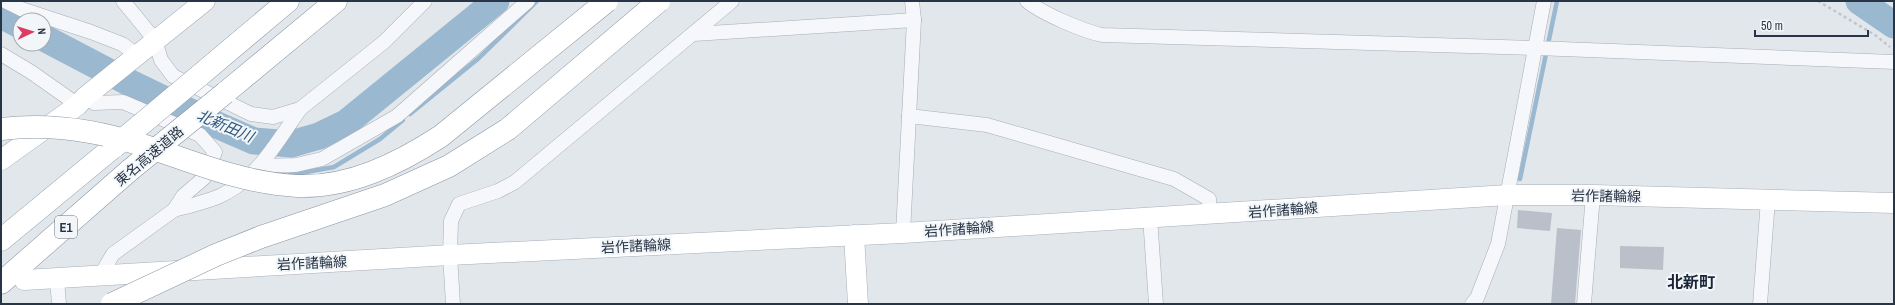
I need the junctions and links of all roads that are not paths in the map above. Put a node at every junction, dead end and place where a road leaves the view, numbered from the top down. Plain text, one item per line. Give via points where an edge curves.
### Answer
1 (5, 1) edge
2 (123, 1) edge
3 (205, 1) edge
4 (288, 1) edge
5 (336, 1) edge
6 (425, 1) edge
7 (528, 1) edge
8 (607, 1) edge
9 (659, 1) edge
10 (732, 1) edge
11 (912, 1) edge
12 (1027, 1) edge
13 (1544, 1) edge
14 (914, 20) junction
15 (694, 34) junction
16 (156, 40) junction
17 (1536, 48) junction
18 (1, 54) edge
19 (137, 55) junction
20 (1894, 62) edge
21 (81, 101) junction
22 (300, 109) junction
23 (909, 116) junction
24 (1, 129) edge
25 (1, 160) edge
26 (260, 166) junction
27 (1508, 195) junction
28 (1593, 195) junction
29 (1768, 200) junction
30 (1894, 203) edge
31 (174, 210) junction
32 (1210, 214) junction
33 (1150, 217) junction
34 (903, 233) junction
35 (854, 235) junction
36 (1, 240) edge
37 (450, 255) junction
38 (100, 276) junction
39 (57, 279) junction
40 (24, 280) dead end
41 (1, 283) edge
42 (59, 304) edge
43 (112, 304) edge
44 (453, 304) edge
45 (858, 304) edge
46 (1156, 304) edge
47 (1472, 304) edge
48 (1584, 304) edge
49 (1760, 304) edge

1 - 19 street via 20,9 122,44
2 - 16 street
3 - 16 main road
4 - 36 highway, 東名高速道路 / E1, bridge
5 - 41 highway, 東名高速道路 / E1, bridge via 130,170
6 - 22 street via 384,42
7 - 26 street via 397,116 322,159 296,165
8 - 24 highway, bridge via 441,136 411,156 347,180 298,186 268,183 236,177 140,145 83,130 55,127
9 - 43 highway, bridge via 508,128 449,166 385,195 216,255
10 - 15 street
11 - 14 street
12 - 17 street via 1075,27 1102,35
13 - 17 street
14 - 15 street
14 - 23 street
15 - 37 street via 515,182 498,191 459,204 451,221
16 - 19 main road
16 - 22 street via 161,60 173,76 251,114 273,117
17 - 20 street
17 - 27 street
18 - 21 street
19 - 21 main road
21 - 25 main road
21 - 31 street via 123,102 200,135 215,152 204,178 183,196
22 - 26 street
23 - 32 street via 987,125 1174,179 1209,199
23 - 34 street
26 - 31 street via 221,195
27 - 28 main road, 岩作諸輪線
27 - 32 main road, 岩作諸輪線
27 - 47 street via 1498,244 1477,298
28 - 29 main road, 岩作諸輪線
28 - 48 street
29 - 30 main road, 岩作諸輪線
29 - 49 street
31 - 38 street via 113,254
32 - 33 main road, 岩作諸輪線
33 - 34 main road, 岩作諸輪線
33 - 46 street
34 - 35 main road, 岩作諸輪線
35 - 37 main road, 岩作諸輪線
35 - 45 main road
37 - 38 main road, 岩作諸輪線
37 - 44 street
38 - 39 main road, 岩作諸輪線
39 - 40 main road, 岩作諸輪線
39 - 42 street

